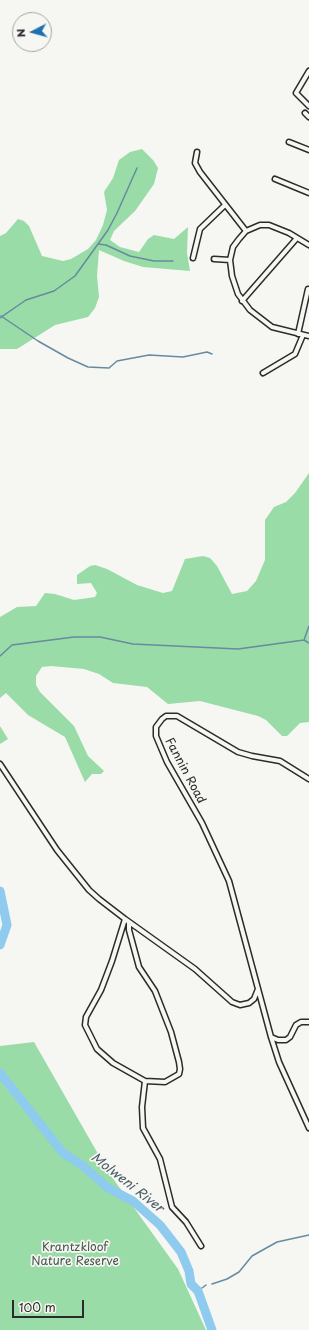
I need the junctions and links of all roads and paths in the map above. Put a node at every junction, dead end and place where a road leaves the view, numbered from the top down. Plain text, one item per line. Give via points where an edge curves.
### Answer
1 (309, 71) edge
2 (309, 106) edge
3 (289, 142) dead end
4 (309, 150) edge
5 (197, 152) dead end
6 (275, 179) dead end
7 (309, 192) edge
8 (225, 205) junction
9 (246, 231) junction
10 (297, 238) junction
11 (309, 246) edge
12 (193, 258) dead end
13 (214, 259) dead end
14 (230, 260) junction
15 (308, 289) dead end
16 (242, 301) junction
17 (298, 334) junction
18 (304, 335) junction
19 (309, 336) edge
20 (263, 373) dead end
21 (0, 764) edge
22 (309, 779) edge
23 (125, 919) junction
24 (129, 922) junction
25 (258, 989) junction
26 (309, 1022) edge
27 (271, 1038) junction
28 (145, 1081) junction
29 (309, 1128) edge
30 (201, 1246) dead end

1 - 2 street via 296,93
3 - 4 street
5 - 8 street via 194,160 196,167
6 - 7 street
8 - 9 street
8 - 12 street via 200,229
9 - 10 street via 264,224
9 - 14 street via 234,246
10 - 11 street
10 - 16 street
13 - 14 street
14 - 16 street via 234,285
15 - 17 street
16 - 17 street via 272,327
17 - 18 street
18 - 19 street
18 - 20 street via 295,354
21 - 23 street via 57,850 90,890
22 - 25 street, Fannin Road via 280,761 238,752 177,716 162,718 156,727 156,736 166,762 202,823 228,881
23 - 24 street
23 - 28 street via 101,990 84,1020 97,1048 113,1063
24 - 25 street via 196,969 236,1004 252,1001
24 - 28 street via 139,967 155,991 171,1032 180,1069 178,1074 166,1082
25 - 27 street, Fannin Road
26 - 27 street via 296,1025 286,1040
27 - 29 street, Fannin Road
28 - 30 street via 142,1107 144,1128 160,1159 172,1207 186,1222

